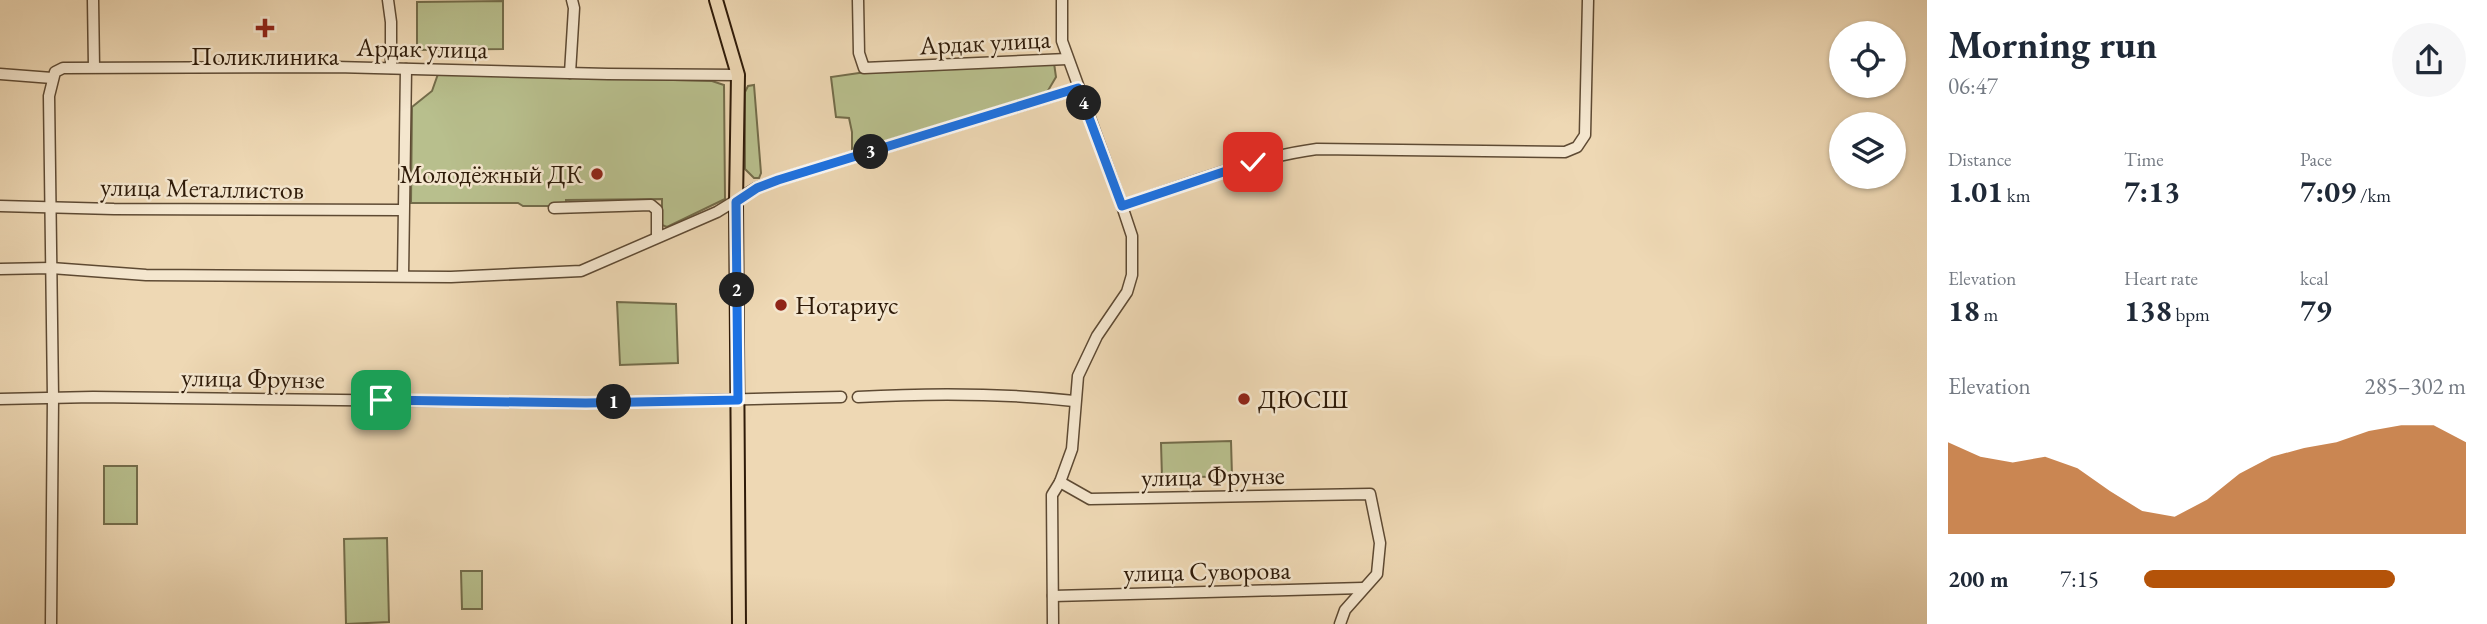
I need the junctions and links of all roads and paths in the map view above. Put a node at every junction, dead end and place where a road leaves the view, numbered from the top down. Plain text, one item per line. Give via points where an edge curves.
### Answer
1 (93, 0) edge
2 (388, 0) edge
3 (572, 0) edge
4 (716, 0) edge
5 (858, 0) edge
6 (1062, 0) edge
7 (1588, 0) edge
8 (1067, 59) junction
9 (94, 67) junction
10 (391, 68) junction
11 (406, 69) junction
12 (570, 73) junction
13 (0, 74) edge
14 (738, 75) junction
15 (52, 78) junction
16 (1078, 88) junction
17 (736, 202) junction
18 (0, 206) edge
19 (49, 206) junction
20 (1122, 206) junction
21 (554, 208) dead end
22 (403, 210) junction
23 (657, 237) junction
24 (51, 268) junction
25 (0, 269) edge
26 (403, 276) junction
27 (841, 397) dead end
28 (858, 397) dead end
29 (52, 398) junction
30 (0, 399) edge
31 (738, 400) junction
32 (1074, 401) junction
33 (1060, 482) junction
34 (1363, 588) junction
35 (1052, 596) junction
36 (51, 624) edge
37 (739, 624) edge
38 (1053, 624) edge
39 (1340, 624) edge

1 - 9 street
2 - 10 street
3 - 12 street
4 - 14 main road
5 - 8 street, Ардак улица via 859,53 864,68
6 - 8 street
7 - 20 street via 1585,135 1577,147 1565,152 1317,149 1253,162
8 - 16 street
9 - 10 street, Ардак улица
9 - 15 street, Ардак улица via 63,68
10 - 11 street, Ардак улица
11 - 12 street, Ардак улица
11 - 22 street
12 - 14 street, Ардак улица
13 - 15 street
14 - 17 main road
15 - 19 street
16 - 17 street via 778,180
16 - 20 street
17 - 23 street
17 - 31 main road
18 - 19 street, улица Металлистов
19 - 22 street, улица Металлистов
19 - 24 street
20 - 32 street via 1132,236 1132,275 1127,292 1097,336 1078,376
21 - 23 street via 651,205 657,210
22 - 26 street
23 - 26 street via 581,271
24 - 25 street
24 - 26 street via 146,275
24 - 29 street
27 - 31 street, улица Фрунзе
28 - 32 street
29 - 30 street, улица Фрунзе
29 - 31 street, улица Фрунзе
29 - 36 street
31 - 37 main road
32 - 33 street via 1072,449
33 - 34 street, улица Фрунзе via 1090,499 1370,495 1380,543 1377,574
33 - 35 street via 1052,495
34 - 35 street, улица Суворова
34 - 39 street
35 - 38 street

